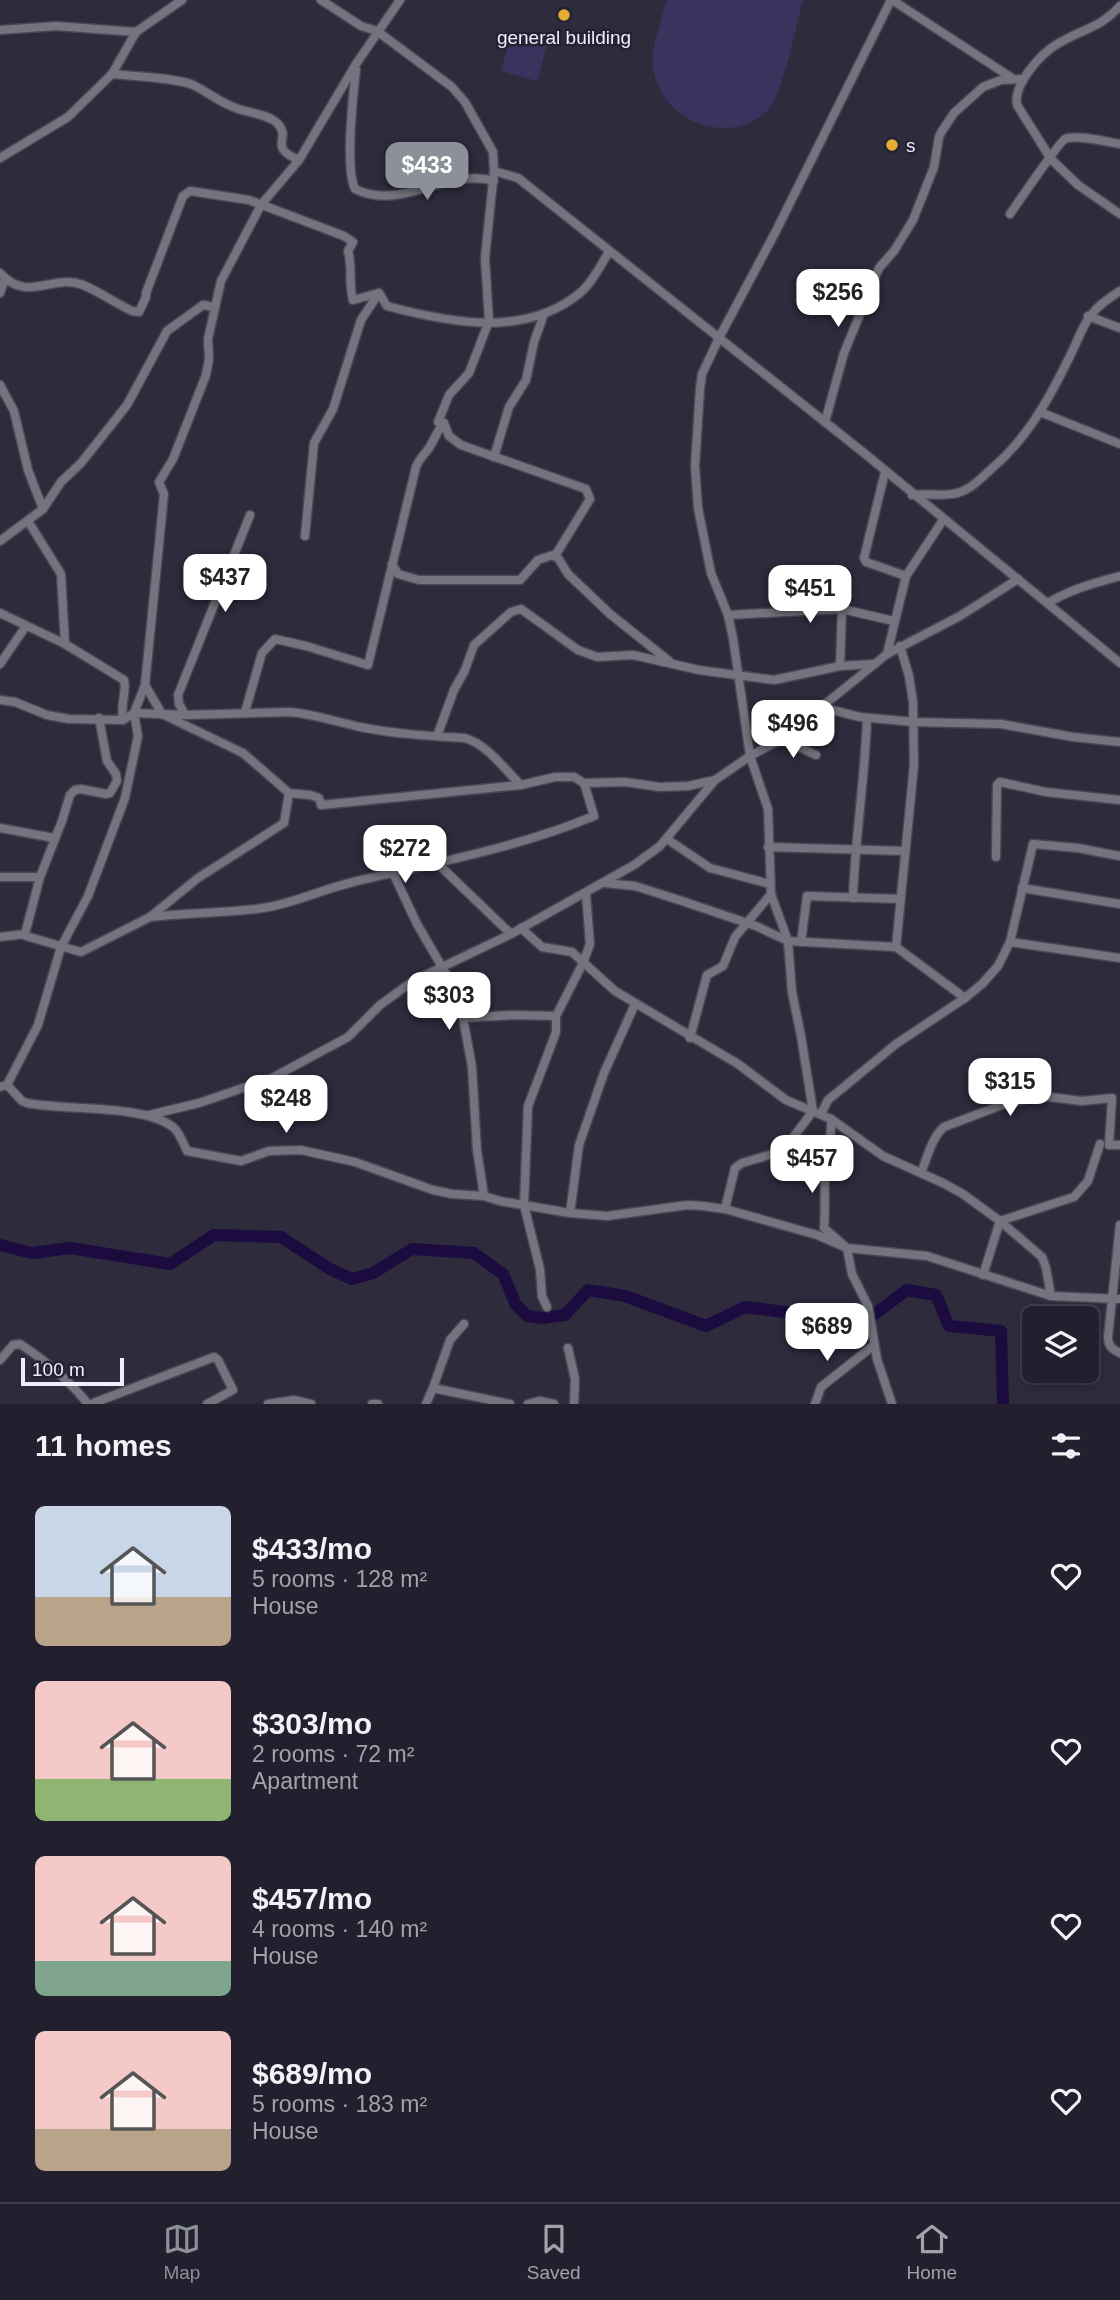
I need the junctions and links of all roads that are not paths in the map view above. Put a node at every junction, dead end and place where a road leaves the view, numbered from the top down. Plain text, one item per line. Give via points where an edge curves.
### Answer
1 (182, 0) edge
2 (321, 0) edge
3 (400, 0) edge
4 (892, 0) edge
5 (1120, 6) edge
6 (0, 30) edge
7 (377, 31) junction
8 (136, 32) junction
9 (356, 64) junction
10 (112, 74) junction
11 (1012, 78) junction
12 (1023, 79) junction
13 (1120, 144) edge
14 (0, 158) edge
15 (1051, 159) junction
16 (299, 160) junction
17 (494, 176) junction
18 (261, 205) junction
19 (1010, 214) dead end
20 (1120, 214) edge
21 (609, 252) junction
22 (3, 276) edge
23 (1120, 291) edge
24 (0, 293) edge
25 (379, 293) junction
26 (214, 307) junction
27 (544, 314) junction
28 (1088, 316) junction
29 (489, 321) junction
30 (1120, 328) edge
31 (719, 338) junction
32 (0, 385) edge
33 (1040, 412) junction
34 (825, 422) junction
35 (444, 423) junction
36 (1120, 444) edge
37 (494, 457) junction
38 (885, 472) junction
39 (912, 495) junction
40 (43, 509) junction
41 (250, 515) dead end
42 (943, 520) junction
43 (27, 521) junction
44 (305, 536) dead end
45 (0, 541) edge
46 (555, 556) junction
47 (393, 564) junction
48 (906, 576) junction
49 (1120, 576) edge
50 (1018, 579) junction
51 (1048, 603) junction
52 (842, 609) junction
53 (0, 613) edge
54 (728, 615) junction
55 (894, 621) junction
56 (26, 626) junction
57 (65, 644) junction
58 (900, 646) junction
59 (887, 654) junction
60 (671, 662) junction
61 (1120, 663) edge
62 (0, 664) edge
63 (875, 664) junction
64 (840, 666) junction
65 (739, 675) junction
66 (145, 685) junction
67 (0, 700) edge
68 (820, 707) junction
69 (245, 712) junction
70 (134, 713) junction
71 (162, 714) junction
72 (185, 715) junction
73 (99, 718) junction
74 (867, 718) junction
75 (123, 720) junction
76 (914, 722) junction
77 (437, 736) junction
78 (782, 739) junction
79 (1120, 741) edge
80 (816, 755) dead end
81 (750, 757) junction
82 (715, 780) junction
83 (584, 783) junction
84 (520, 785) junction
85 (289, 793) junction
86 (1120, 800) edge
87 (0, 828) edge
88 (54, 838) junction
89 (667, 839) junction
90 (768, 847) junction
91 (855, 848) junction
92 (905, 851) junction
93 (1120, 856) edge
94 (996, 857) dead end
95 (437, 863) junction
96 (394, 873) junction
97 (0, 877) edge
98 (40, 877) junction
99 (604, 883) junction
100 (770, 884) junction
101 (1021, 888) junction
102 (586, 894) junction
103 (771, 894) junction
104 (853, 898) junction
105 (900, 899) junction
106 (1120, 904) edge
107 (150, 917) junction
108 (748, 925) junction
109 (521, 929) junction
110 (25, 934) junction
111 (510, 934) junction
112 (0, 937) edge
113 (788, 941) junction
114 (801, 942) junction
115 (1010, 942) junction
116 (61, 947) junction
117 (896, 947) junction
118 (1120, 958) edge
119 (583, 963) junction
120 (442, 965) junction
121 (965, 998) junction
122 (635, 1004) junction
123 (556, 1016) junction
124 (463, 1018) junction
125 (690, 1038) junction
126 (3, 1086) edge
127 (817, 1112) junction
128 (149, 1115) junction
129 (831, 1119) junction
130 (1100, 1144) dead end
131 (1120, 1145) edge
132 (921, 1173) junction
133 (484, 1196) junction
134 (524, 1205) junction
135 (725, 1209) junction
136 (570, 1213) junction
137 (1000, 1221) junction
138 (1120, 1225) edge
139 (847, 1248) junction
140 (983, 1275) junction
141 (1051, 1296) junction
142 (1117, 1299) edge
143 (547, 1307) dead end
144 (464, 1324) dead end
145 (874, 1345) junction
146 (568, 1348) dead end
147 (1120, 1353) edge
148 (0, 1360) edge
149 (433, 1388) junction
150 (90, 1404) edge
151 (208, 1404) edge
152 (268, 1404) edge
153 (311, 1404) edge
154 (372, 1404) edge
155 (378, 1404) edge
156 (426, 1404) edge
157 (510, 1404) edge
158 (528, 1404) edge
159 (554, 1404) edge
160 (575, 1404) edge
161 (815, 1404) edge
162 (892, 1404) edge

1 - 8 street
2 - 7 street
3 - 7 street
4 - 11 street
4 - 31 street
5 - 12 street via 1097,27 1057,43
6 - 8 street via 56,26
7 - 9 street
7 - 17 street via 459,94 493,152
8 - 10 street
9 - 16 street
9 - 17 street via 351,110 355,189 365,194 404,195 433,185
10 - 14 street via 68,117
10 - 16 street via 190,83 222,103 270,119 280,127 285,155
11 - 12 street
11 - 34 street via 983,87 942,131 934,167 913,219 881,265 844,353
12 - 15 street via 1017,105
13 - 15 street via 1065,139
15 - 19 street
15 - 20 street via 1078,186
16 - 18 street
17 - 21 street via 518,178
17 - 29 street via 485,258
18 - 22 street via 190,191 183,196 139,312 83,285 65,282 23,288
18 - 25 street via 344,236 353,243 348,251 353,300
18 - 26 street via 221,281
21 - 27 street via 584,289
21 - 31 street
22 - 24 street
23 - 28 street
25 - 29 street via 387,306 414,313
25 - 44 street via 360,320 333,409 314,443
26 - 40 street via 203,305 167,331 127,405
26 - 66 street via 204,382 159,482 164,494
27 - 29 street
27 - 37 street via 526,380 509,407
28 - 30 street
28 - 33 street
29 - 35 street via 468,373 443,406 438,422
31 - 34 street
31 - 54 street via 701,380 695,466 711,573
32 - 40 street via 14,411
33 - 36 street
33 - 39 street via 1022,440 967,490
34 - 38 street
35 - 37 street via 457,443
35 - 47 street via 416,467
37 - 46 street via 588,491 590,499
38 - 39 street
38 - 48 street via 864,558
39 - 42 street
40 - 43 street
41 - 72 street via 178,695
42 - 48 street
42 - 50 street
43 - 45 street
43 - 57 street via 61,574
46 - 47 street via 538,560 520,580 419,580 398,574
46 - 60 street via 610,614
47 - 69 street via 368,666 275,639 262,653
48 - 55 street
49 - 51 street
50 - 51 street
50 - 58 street via 960,616
51 - 61 street
52 - 54 street
52 - 55 street
52 - 64 street
53 - 56 street
54 - 65 street
55 - 59 street
56 - 57 street
56 - 62 street
57 - 75 street via 124,680
58 - 59 street
58 - 76 street
59 - 63 street
60 - 65 street
60 - 77 street via 633,655 588,655 521,609 474,645
63 - 64 street
63 - 68 street
64 - 65 street via 782,680
65 - 81 street
66 - 70 street
66 - 71 street
67 - 73 street via 55,717
68 - 74 street
68 - 78 street
69 - 72 street
69 - 77 street via 306,713 360,727
70 - 71 street
70 - 75 street
70 - 116 street via 138,736 125,797 88,896
71 - 72 street
71 - 85 street via 243,753
73 - 75 street
73 - 88 street via 107,761 117,781 106,794 75,790
74 - 76 street
74 - 91 street
76 - 79 street via 1001,724
76 - 92 street
77 - 84 street via 474,741
78 - 80 street
78 - 81 street
81 - 82 street
81 - 90 street via 768,809
82 - 83 street via 660,787
82 - 89 street
83 - 84 street via 555,776
83 - 95 street via 594,816
84 - 85 street via 321,805 318,798
85 - 107 street via 284,823 198,878
86 - 94 street via 1000,782
87 - 88 street
88 - 98 street
89 - 99 street
89 - 100 street via 710,868
90 - 91 street
90 - 100 street
91 - 92 street
91 - 104 street
92 - 105 street
93 - 101 street via 1034,844
95 - 96 street
95 - 111 street
96 - 107 street via 256,909
96 - 120 street
97 - 98 street
98 - 110 street
99 - 102 street
99 - 108 street via 635,886
100 - 103 street
101 - 106 street
101 - 115 street
102 - 109 street
102 - 119 street via 590,944
103 - 108 street
103 - 113 street
104 - 105 street
104 - 114 street via 807,896
105 - 117 street
107 - 116 street via 82,952
108 - 113 street
108 - 125 street via 735,937 723,966 707,975
109 - 111 street
109 - 119 street via 542,947 572,952
110 - 112 street
110 - 116 street
111 - 120 street
113 - 114 street
113 - 127 street via 792,992
114 - 117 street
115 - 118 street
115 - 121 street via 998,967
116 - 126 street via 38,1025
117 - 121 street
119 - 122 street
119 - 123 street
120 - 124 street via 459,996
120 - 128 street via 380,1005 348,1037 272,1077
121 - 127 street via 896,1044
122 - 125 street
122 - 136 street via 579,1145
123 - 124 street
123 - 134 street via 556,1032 528,1107
124 - 133 street
125 - 127 street via 738,1064 786,1100
126 - 128 street via 33,1104
127 - 129 street
127 - 135 street via 783,1151 735,1168
128 - 133 street via 172,1126 187,1151 196,1154 240,1161 269,1151 301,1150 355,1162 433,1190
129 - 132 street via 872,1149
129 - 139 street via 824,1228
130 - 137 street via 1088,1181 1074,1197
131 - 132 street via 1108,1145 1112,1098 1082,1101 1041,1096 1007,1103 939,1130
132 - 137 street via 963,1194
133 - 134 street
134 - 136 street
134 - 143 street
135 - 136 street via 688,1205 607,1216
135 - 139 street
137 - 140 street
137 - 141 street via 1042,1258
138 - 142 street
139 - 140 street via 927,1256
139 - 145 street via 852,1274 868,1306
140 - 141 street
141 - 142 street
142 - 147 street via 1108,1344
144 - 149 street via 450,1339
145 - 161 street via 821,1387
145 - 162 street
146 - 160 street
148 - 150 street via 13,1345 20,1344 49,1363
149 - 156 street
149 - 157 street
150 - 151 street via 214,1357 233,1390
152 - 153 street via 294,1400
154 - 155 street
158 - 159 street

